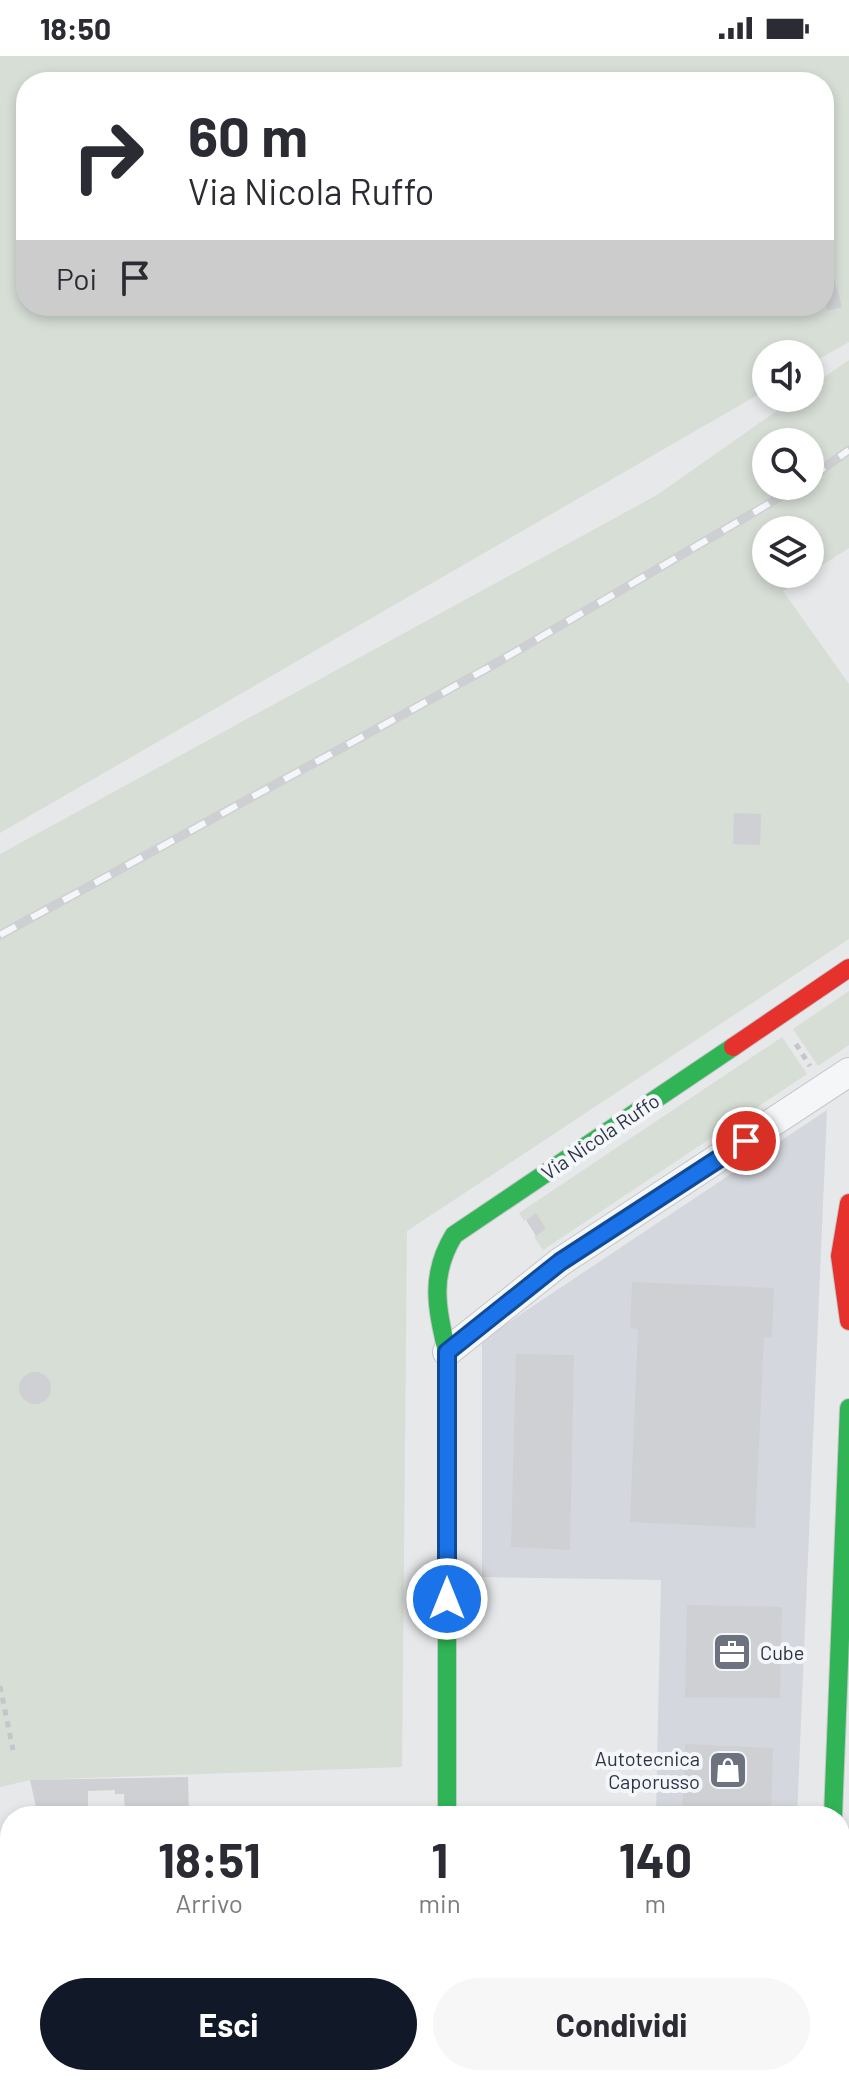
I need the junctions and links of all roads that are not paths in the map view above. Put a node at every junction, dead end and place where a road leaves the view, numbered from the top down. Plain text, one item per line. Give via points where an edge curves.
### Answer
1 (849, 968) edge
2 (849, 1072) edge
3 (849, 1203) edge
4 (849, 1321) edge
5 (447, 1352) junction
6 (849, 1408) edge
7 (447, 1806) edge
8 (833, 1806) edge

1 - 5 street, Via Nicola Ruffo via 454,1235 438,1257 433,1288
2 - 5 street via 560,1262
3 - 4 street via 840,1256
5 - 7 street, Via Nicola Ruffo
6 - 8 street

